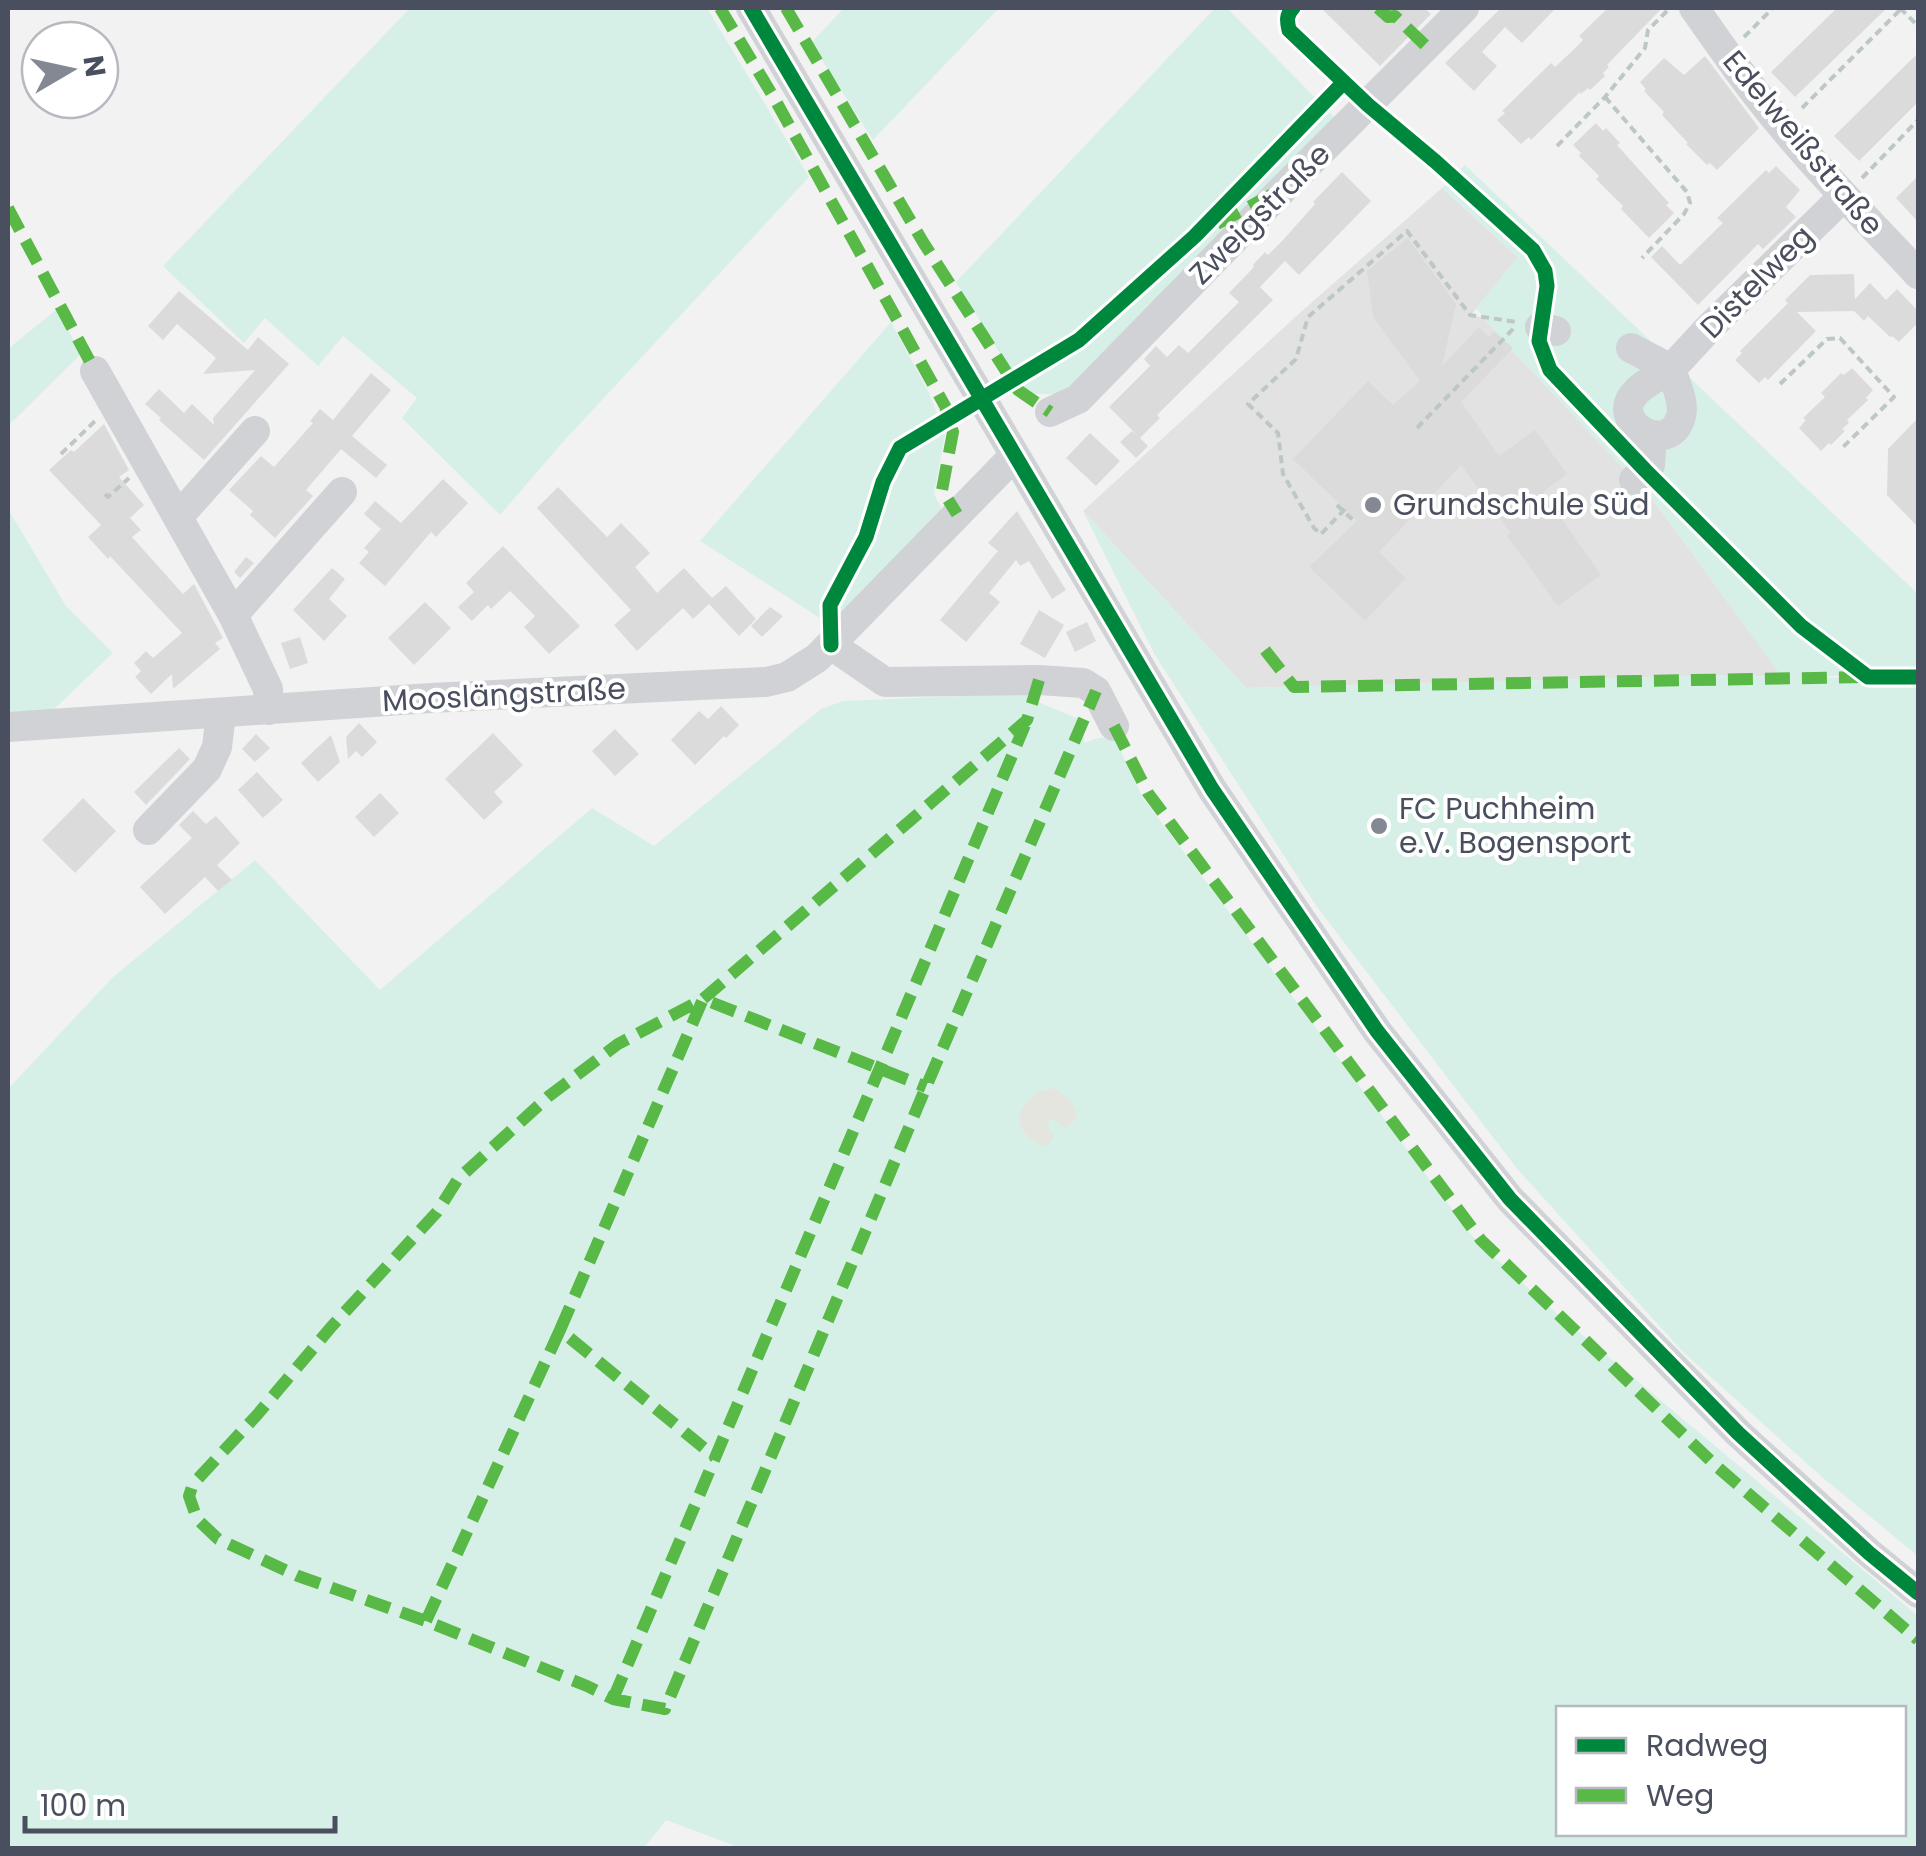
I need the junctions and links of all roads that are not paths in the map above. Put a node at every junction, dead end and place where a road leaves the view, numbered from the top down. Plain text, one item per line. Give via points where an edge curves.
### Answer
1 (752, 8) edge
2 (1464, 8) edge
3 (1694, 8) edge
4 (1844, 196) junction
5 (1918, 273) edge
6 (1630, 348) dead end
7 (1671, 369) junction
8 (95, 371) dead end
9 (1050, 412) dead end
10 (255, 430) dead end
11 (1652, 436) junction
12 (1014, 456) junction
13 (1634, 480) dead end
14 (342, 492) dead end
15 (178, 517) junction
16 (233, 615) junction
17 (832, 645) junction
18 (269, 710) junction
19 (221, 713) junction
20 (1114, 726) dead end
21 (8, 727) edge
22 (148, 830) dead end
23 (1918, 1593) edge

1 - 12 street
2 - 9 street, Zweigstraße via 1078,399
3 - 4 street, Edelweißstraße
4 - 5 street, Edelweißstraße
4 - 7 street, Distelweg
6 - 7 street
7 - 11 street via 1681,417 1670,432
7 - 11 street, Distelweg via 1630,402 1633,424
8 - 15 street
10 - 15 street
11 - 13 street via 1650,465
12 - 17 street, Mooslängstraße
12 - 23 street via 1212,789 1378,1031 1498,1184 1738,1433
14 - 16 street
15 - 16 street
16 - 18 street via 268,690
17 - 18 street, Mooslängstraße via 787,677 766,682
17 - 20 street via 884,682 1083,682 1096,691
18 - 19 street, Mooslängstraße
19 - 21 street, Mooslängstraße via 116,725
19 - 22 street via 207,770

